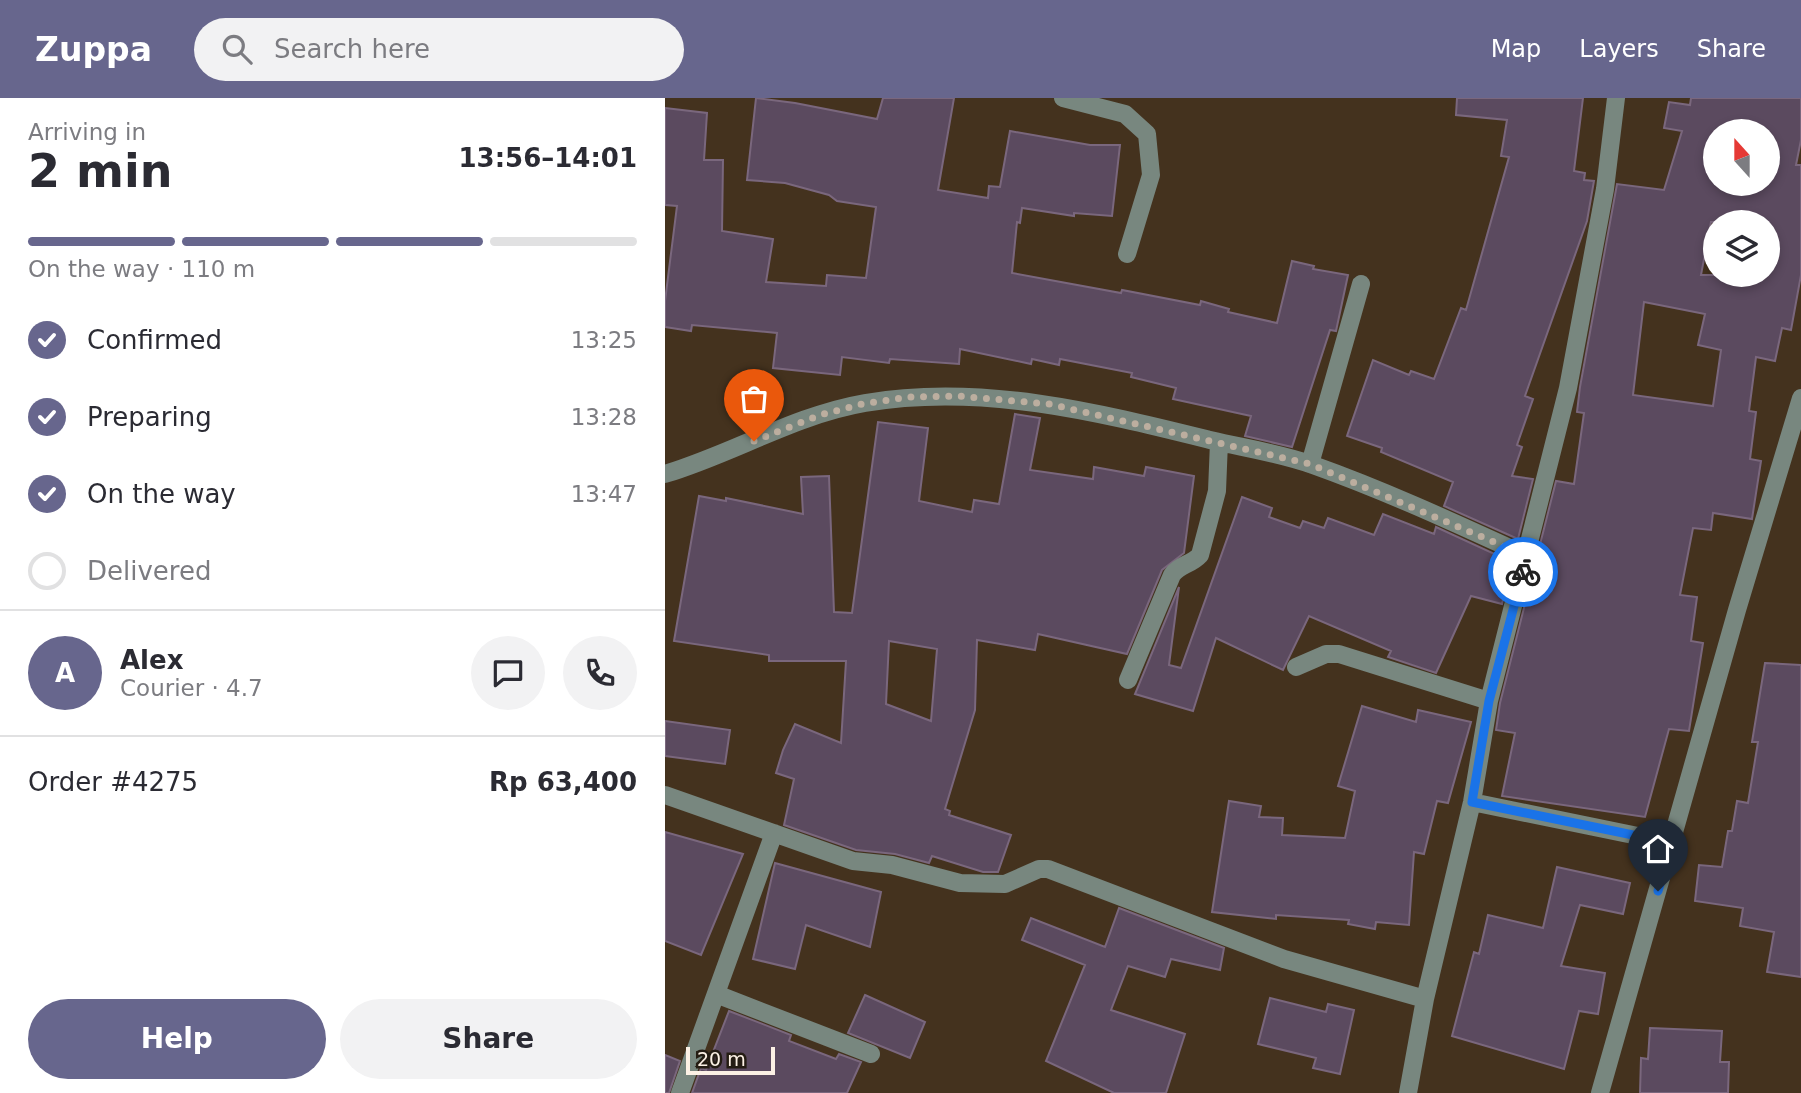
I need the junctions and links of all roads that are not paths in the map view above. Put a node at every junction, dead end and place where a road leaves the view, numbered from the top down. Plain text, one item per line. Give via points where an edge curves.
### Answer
1 (1063, 98) edge
2 (1616, 98) edge
3 (1127, 254) dead end
4 (1361, 284) dead end
5 (1801, 398) edge
6 (1219, 442) junction
7 (1310, 464) junction
8 (665, 474) edge
9 (1527, 556) junction
10 (1296, 667) dead end
11 (1128, 680) dead end
12 (1489, 701) junction
13 (665, 795) edge
14 (1472, 802) junction
15 (774, 833) junction
16 (1672, 843) junction
17 (716, 994) junction
18 (1425, 999) junction
19 (871, 1054) dead end
20 (680, 1093) edge
21 (1408, 1093) edge
22 (1600, 1093) edge

1 - 3 street via 1125,114 1147,134 1151,176
2 - 9 street via 1605,189 1570,374
4 - 7 street
5 - 16 street
6 - 7 street
6 - 8 street via 1049,404 909,397 820,415
6 - 11 street via 1217,491 1199,555 1172,575
7 - 9 street
9 - 12 street
10 - 12 street via 1339,654
12 - 14 street
13 - 15 street
14 - 16 street
14 - 18 street
15 - 17 street
15 - 18 street via 853,861 892,865 960,883 1005,884 1048,869 1284,959
16 - 22 street
17 - 19 street
17 - 20 street
18 - 21 street

